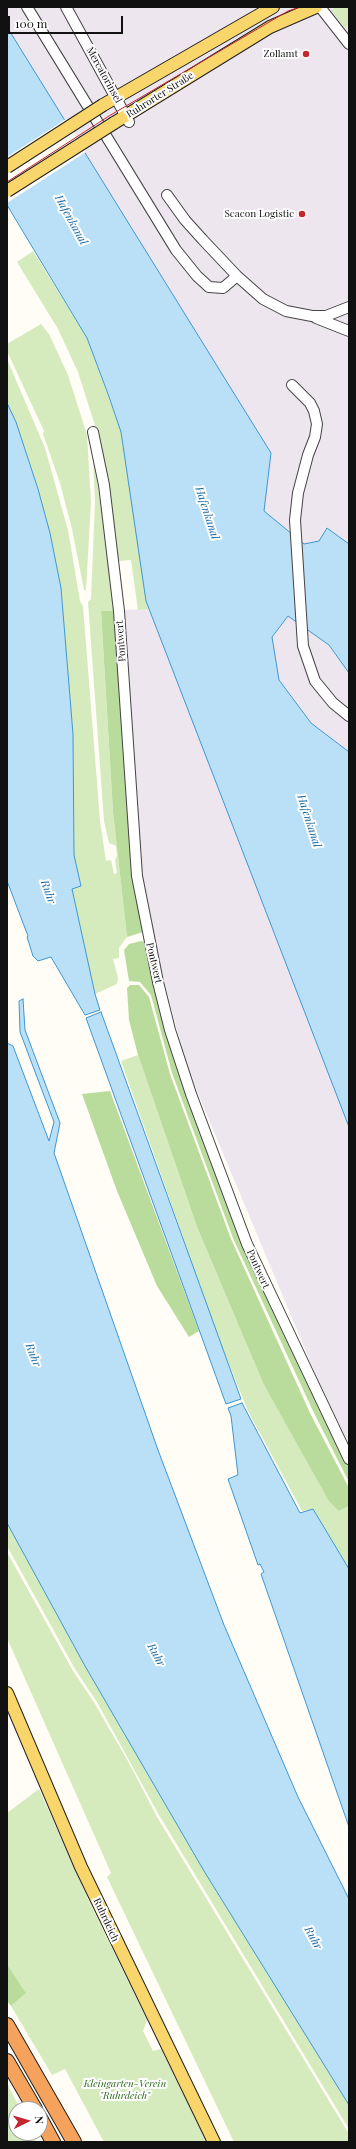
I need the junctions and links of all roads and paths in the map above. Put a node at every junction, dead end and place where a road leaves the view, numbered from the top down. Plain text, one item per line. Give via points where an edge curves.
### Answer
1 (27, 7) edge
2 (66, 7) edge
3 (274, 7) edge
4 (316, 8) edge
5 (349, 44) edge
6 (117, 97) junction
7 (128, 119) junction
8 (7, 168) edge
9 (7, 191) edge
10 (167, 195) dead end
11 (237, 276) junction
12 (349, 307) edge
13 (312, 316) junction
14 (349, 331) edge
15 (292, 385) dead end
16 (93, 432) dead end
17 (349, 716) edge
18 (349, 1459) edge
19 (7, 1693) edge
20 (7, 2025) edge
21 (7, 2061) edge
22 (30, 2101) edge
23 (48, 2133) edge
24 (53, 2142) edge
25 (74, 2142) edge
26 (214, 2142) edge

1 - 11 street via 176,250 209,287 223,288
2 - 6 street, Mercatorinsel
3 - 6 main road, Ruhrorter Straße
4 - 5 street
4 - 7 main road, Ruhrorter Straße via 270,27
6 - 7 street, Mercatorinsel
6 - 8 main road, Ruhrorter Straße, bridge
7 - 9 main road, Ruhrorter Straße, bridge via 114,123
10 - 11 street via 185,220
11 - 13 street via 271,303 286,311
12 - 13 street via 326,316
13 - 14 street
15 - 17 street via 310,403 317,424 298,493 295,520 302,633 307,661 315,681 333,703
16 - 18 street, Pontwert via 104,485 120,611 137,876 158,982 170,1030 191,1094 247,1244
19 - 26 main road, Ruhrdeich via 81,1867
20 - 25 highway
21 - 22 highway
23 - 24 highway

